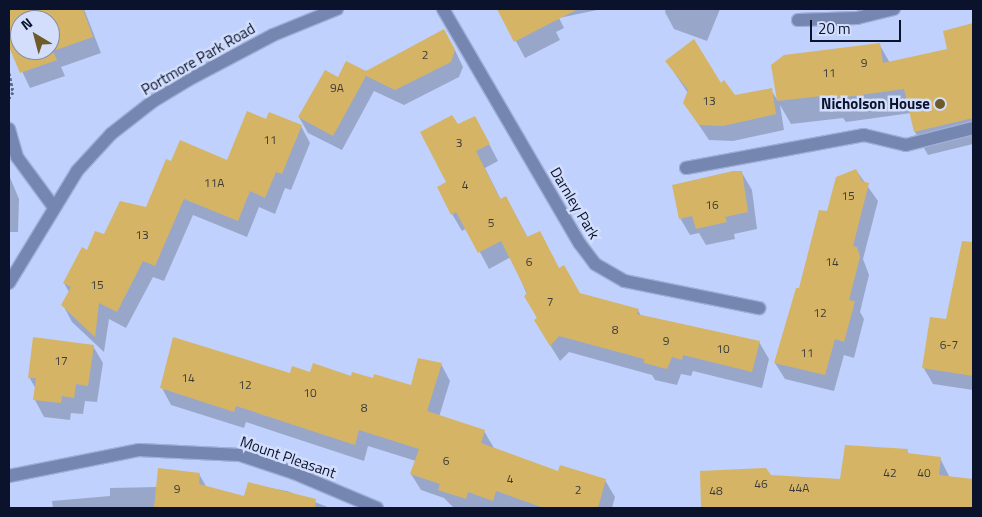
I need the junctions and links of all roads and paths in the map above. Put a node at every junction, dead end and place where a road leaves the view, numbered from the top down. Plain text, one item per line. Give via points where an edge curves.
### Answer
1 (337, 9) edge
2 (443, 9) edge
3 (894, 9) edge
4 (798, 20) dead end
5 (9, 73) edge
6 (9, 98) edge
7 (973, 128) edge
8 (9, 129) edge
9 (686, 168) dead end
10 (53, 206) junction
11 (9, 283) edge
12 (759, 308) dead end
13 (9, 476) edge
14 (377, 508) edge

1 - 10 street, Portmore Park Road via 272,35 152,102 111,134 77,171
2 - 12 street, Darnley Park via 580,244 595,264 625,281
3 - 4 street via 857,18
5 - 6 path via 13,92
7 - 9 street via 906,145 864,135
8 - 10 street via 17,157
10 - 11 street, Portmore Park Road
13 - 14 street, Mount Pleasant via 139,450 240,454

